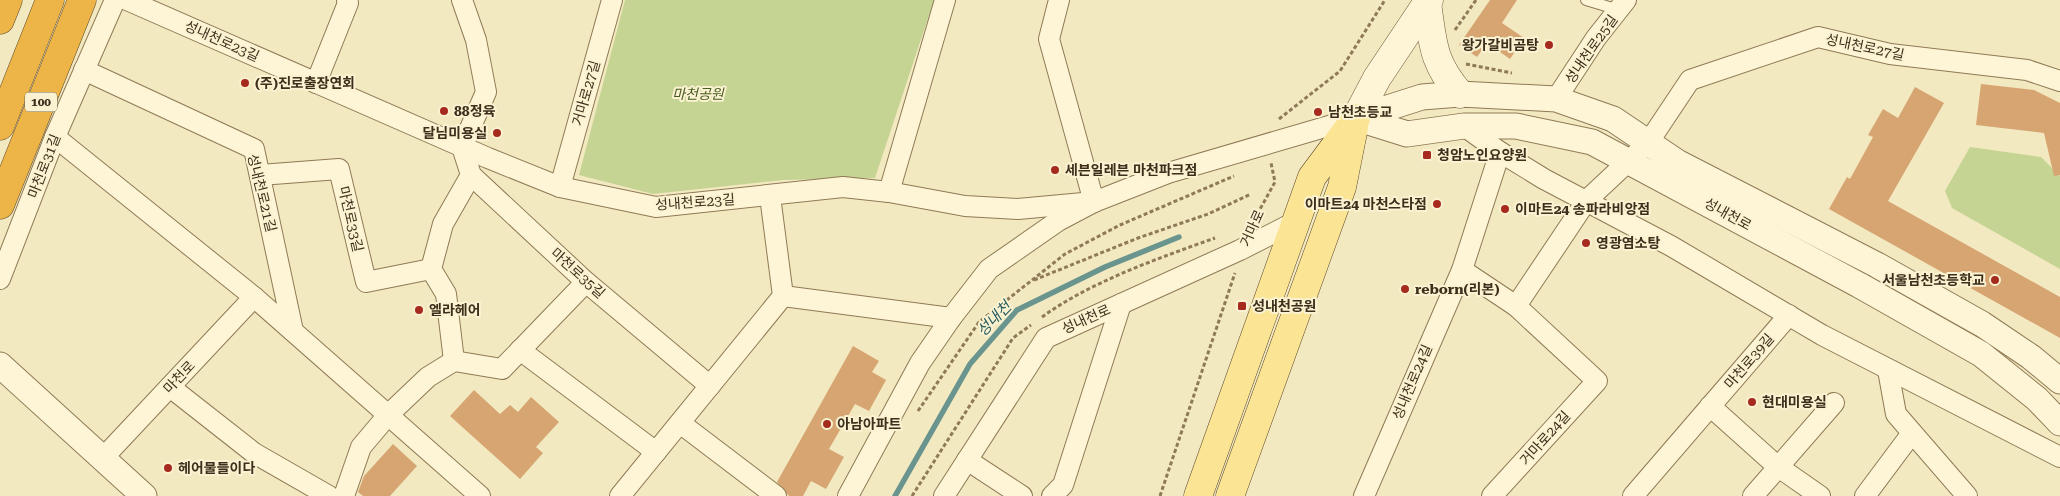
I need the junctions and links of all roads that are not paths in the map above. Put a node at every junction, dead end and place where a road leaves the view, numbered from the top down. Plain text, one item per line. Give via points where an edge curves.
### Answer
1 (8, 0) edge
2 (50, 0) edge
3 (82, 0) edge
4 (115, 0) edge
5 (127, 0) edge
6 (347, 0) edge
7 (462, 0) edge
8 (612, 0) edge
9 (945, 0) edge
10 (1059, 0) edge
11 (1586, 0) edge
12 (1428, 1) edge
13 (1623, 5) edge
14 (0, 20) edge
15 (84, 70) junction
16 (2060, 81) edge
17 (316, 83) junction
18 (1460, 94) junction
19 (1556, 99) junction
20 (1356, 118) junction
21 (0, 126) edge
22 (1464, 126) junction
23 (55, 137) junction
24 (1648, 144) junction
25 (462, 147) junction
26 (1500, 152) junction
27 (1630, 160) junction
28 (260, 175) junction
29 (471, 175) junction
30 (560, 187) junction
31 (889, 192) junction
32 (770, 196) junction
33 (1587, 200) junction
34 (1094, 202) junction
35 (0, 205) edge
36 (1297, 222) junction
37 (431, 269) junction
38 (1462, 270) junction
39 (0, 279) edge
40 (586, 282) junction
41 (783, 296) junction
42 (254, 297) junction
43 (1121, 304) junction
44 (1516, 306) junction
45 (1789, 315) junction
46 (951, 318) junction
47 (293, 331) junction
48 (520, 350) junction
49 (454, 361) junction
50 (0, 365) edge
51 (1888, 370) junction
52 (2060, 381) edge
53 (710, 386) junction
54 (170, 387) junction
55 (1834, 403) dead end
56 (1710, 406) junction
57 (388, 415) junction
58 (680, 423) junction
59 (2060, 423) edge
60 (1912, 432) junction
61 (656, 452) junction
62 (2060, 457) edge
63 (103, 458) junction
64 (967, 460) junction
65 (1777, 466) junction
66 (144, 496) edge
67 (329, 496) edge
68 (344, 496) edge
69 (480, 496) edge
70 (620, 496) edge
71 (776, 496) edge
72 (848, 496) edge
73 (944, 496) edge
74 (1022, 496) edge
75 (1052, 496) edge
76 (1198, 496) edge
77 (1230, 496) edge
78 (1364, 496) edge
79 (1492, 496) edge
80 (1633, 496) edge
81 (1753, 496) edge
82 (1820, 496) edge
83 (1866, 496) edge
84 (1967, 496) edge

1 - 14 highway
2 - 21 highway, 100
3 - 35 highway, 100
4 - 15 street, 마천로31길
5 - 17 street, 성내천로23길
6 - 17 street
7 - 25 street via 476,40 486,92
8 - 30 street, 거마로27길
9 - 31 street
10 - 34 street via 1049,39
11 - 13 lane
12 - 18 main road via 1434,54 1447,79
12 - 20 main road via 1377,78
13 - 19 street, 성내천로25길 via 1596,38
15 - 23 street, 마천로31길
15 - 28 street, 성내천로21길 via 254,150
16 - 24 street, 성내천로27길 via 2027,70 1890,54 1818,38 1690,80
17 - 25 street, 성내천로23길
18 - 19 street, 성내천로
18 - 20 street, 성내천로 via 1422,97
19 - 24 street, 성내천로 via 1613,119
20 - 22 street, 성내천로 via 1407,134
20 - 34 street, 성내천로 via 1267,156 1168,173
20 - 36 main road via 1312,177
20 - 77 main road via 1342,187
22 - 26 street
22 - 27 street, 성내천로 via 1516,126 1592,142
23 - 39 street, 마천로31길
23 - 42 street
24 - 27 street, 성내천로27길
24 - 52 street, 성내천로 via 1982,324
25 - 29 street, 마천로35길
25 - 30 street, 성내천로23길
26 - 33 street
26 - 38 street, 성내천로24길
27 - 33 street, 성내천로27길
27 - 59 street, 성내천로 via 1981,354 2037,399
28 - 37 street, 마천로33길 via 339,169 366,282
28 - 47 street, 성내천로21길
29 - 37 street via 443,224
29 - 40 street, 마천로35길
30 - 32 street, 성내천로23길 via 656,207
31 - 32 street, 성내천로23길 via 843,187
31 - 34 street, 성내천로23길 via 965,206 1018,209
32 - 41 street
33 - 44 street
33 - 45 street
34 - 46 street, 성내천로 via 1058,221 989,269
36 - 43 street, 성내천로
36 - 76 main road
37 - 49 street via 446,294
38 - 44 street
38 - 78 street, 성내천로24길
40 - 48 street
40 - 53 street, 마천로35길
41 - 46 street
41 - 53 street
42 - 47 street
42 - 54 street, 마천로
43 - 64 street, 성내천로 via 1046,338
43 - 75 street via 1063,485
44 - 79 street, 거마로24길 via 1597,381
45 - 51 street
45 - 56 street, 마천로39길
46 - 72 street, 성내천로 via 920,363
47 - 57 street
48 - 49 street via 502,369
48 - 61 street
49 - 57 street via 428,377
50 - 63 street
51 - 60 street via 1896,414
51 - 62 street
53 - 58 street
54 - 63 street, 마천로
54 - 67 street via 254,453
55 - 65 street
56 - 65 street
56 - 80 street, 마천로39길
57 - 68 street via 361,447
57 - 69 street
58 - 61 street
58 - 71 street
60 - 83 street
60 - 84 street
61 - 70 street
63 - 66 street
64 - 73 street, 성내천로
64 - 74 street
65 - 81 street
65 - 82 street

